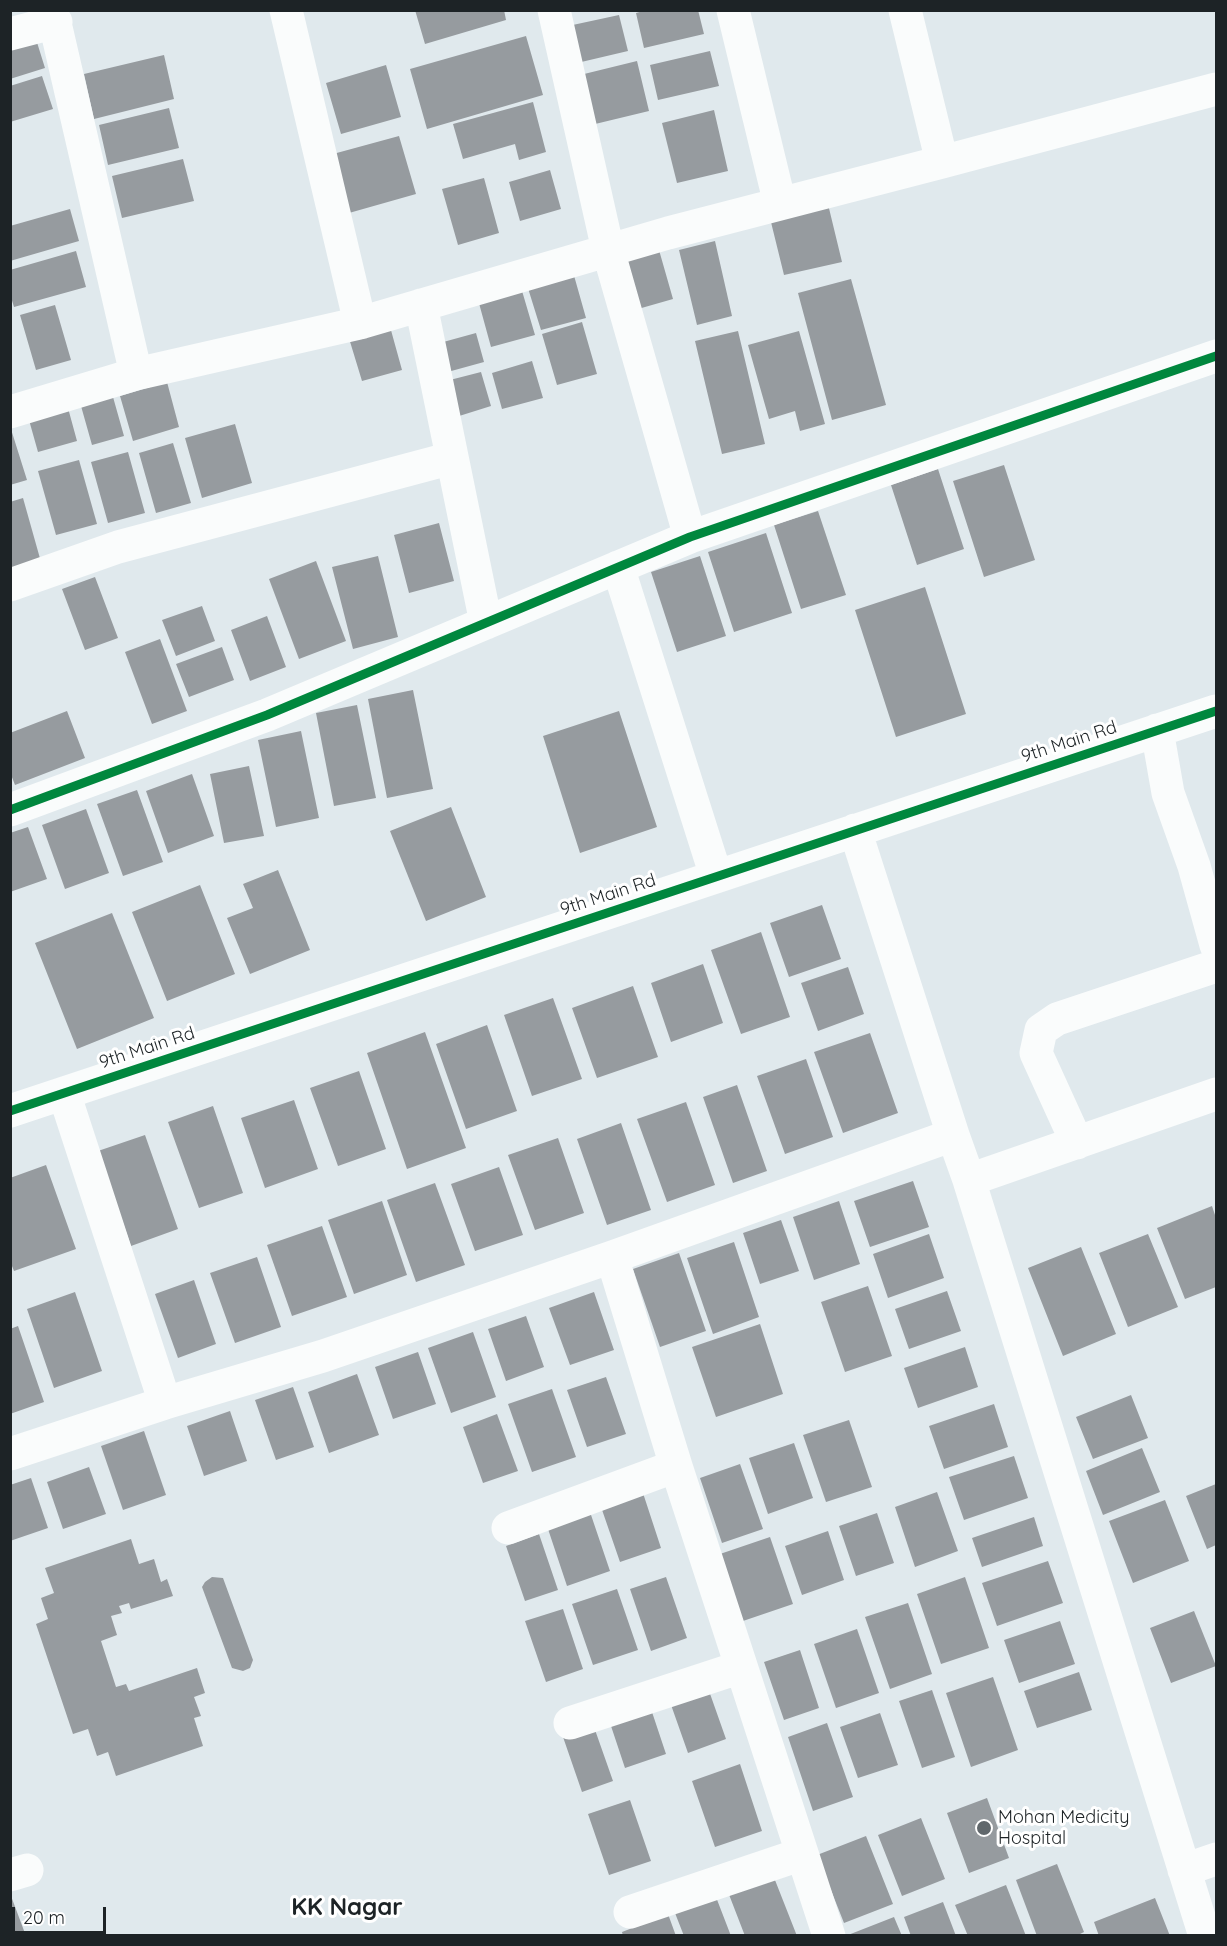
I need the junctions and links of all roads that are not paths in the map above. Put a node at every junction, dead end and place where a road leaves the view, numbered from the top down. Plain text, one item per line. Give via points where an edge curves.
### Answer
1 (286, 10) edge
2 (554, 10) edge
3 (733, 10) edge
4 (905, 10) edge
5 (54, 16) edge
6 (10, 34) edge
7 (1216, 88) edge
8 (942, 162) junction
9 (780, 204) junction
10 (608, 250) junction
11 (421, 305) junction
12 (360, 323) junction
13 (1216, 356) edge
14 (136, 374) junction
15 (10, 412) edge
16 (452, 458) junction
17 (690, 537) junction
18 (618, 567) junction
19 (10, 585) edge
20 (486, 623) junction
21 (1216, 711) edge
22 (1157, 730) junction
23 (11, 809) edge
24 (855, 830) junction
25 (716, 876) junction
26 (1216, 945) edge
27 (1216, 966) edge
28 (64, 1093) junction
29 (1216, 1094) edge
30 (10, 1111) edge
31 (953, 1135) junction
32 (1077, 1143) junction
33 (969, 1180) junction
34 (612, 1257) junction
35 (165, 1402) junction
36 (10, 1454) edge
37 (676, 1466) junction
38 (508, 1528) dead end
39 (741, 1667) junction
40 (570, 1723) dead end
41 (802, 1854) junction
42 (1216, 1859) edge
43 (1184, 1870) junction
44 (630, 1912) dead end
45 (829, 1935) edge
46 (1205, 1935) edge

1 - 12 street
2 - 10 street
3 - 9 street
4 - 8 street
5 - 6 street
5 - 14 street
7 - 8 street
8 - 9 street
9 - 10 street
10 - 11 street
10 - 17 street
11 - 12 street
11 - 16 street
12 - 14 street
13 - 17 street
14 - 15 street
16 - 19 street via 118,547
16 - 20 street
17 - 18 street
18 - 20 street
18 - 25 street
20 - 23 street via 267,715
21 - 22 street, 9th Main Rd
22 - 24 street, 9th Main Rd
22 - 26 street via 1168,793
24 - 25 street, 9th Main Rd
24 - 31 street
25 - 28 street, 9th Main Rd
27 - 32 street via 1057,1019 1041,1030 1036,1053
28 - 30 street, 9th Main Rd
28 - 35 street
29 - 32 street
31 - 33 street
31 - 34 street
32 - 33 street
33 - 43 street
34 - 35 street via 323,1356
34 - 37 street
35 - 36 street
37 - 38 street
37 - 39 street
39 - 40 street
39 - 41 street
41 - 44 street
41 - 45 street
42 - 43 street
43 - 46 street

